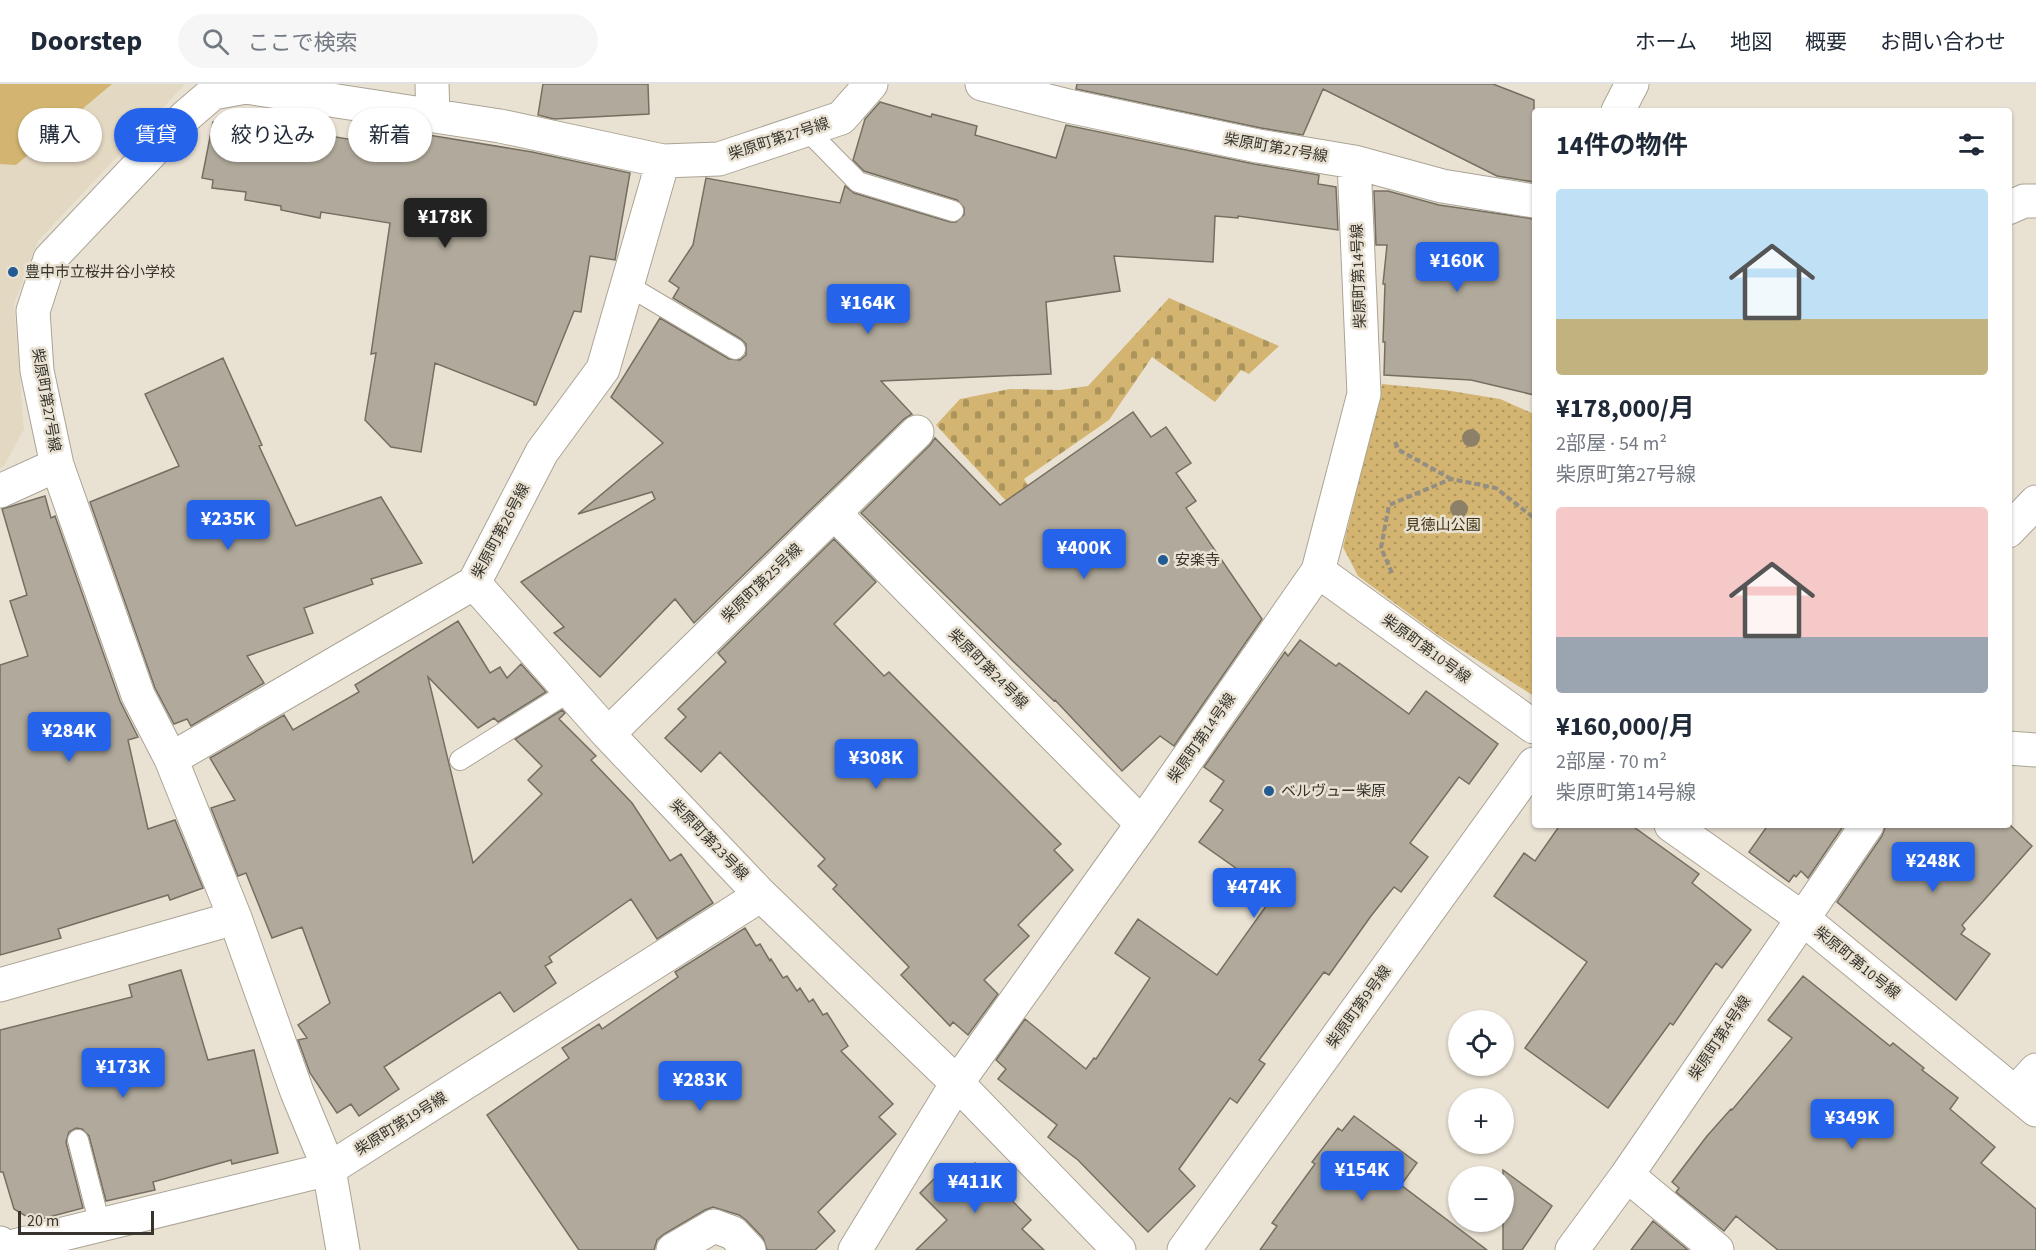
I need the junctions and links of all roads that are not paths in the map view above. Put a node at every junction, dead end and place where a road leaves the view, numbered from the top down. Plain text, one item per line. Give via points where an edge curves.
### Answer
1 (871, 84) edge
2 (982, 84) edge
3 (1632, 84) edge
4 (433, 100) edge
5 (1620, 108) edge
6 (806, 129) junction
7 (663, 161) junction
8 (1354, 162) junction
9 (1532, 201) edge
10 (2036, 201) edge
11 (2012, 206) edge
12 (952, 211) dead end
13 (627, 285) junction
14 (735, 349) dead end
15 (917, 432) dead end
16 (57, 465) junction
17 (0, 491) edge
18 (2036, 502) edge
19 (834, 513) junction
20 (2012, 527) edge
21 (1318, 571) junction
22 (474, 583) junction
23 (570, 691) junction
24 (1532, 726) edge
25 (608, 734) junction
26 (2012, 748) edge
27 (2036, 750) edge
28 (171, 759) junction
29 (460, 760) dead end
30 (1532, 767) edge
31 (1142, 824) junction
32 (1675, 828) edge
33 (1865, 828) edge
34 (761, 895) junction
35 (235, 918) junction
36 (1802, 918) junction
37 (0, 985) edge
38 (957, 1083) junction
39 (2029, 1091) edge
40 (78, 1140) dead end
41 (329, 1169) junction
42 (1627, 1175) junction
43 (100, 1225) junction
44 (1, 1247) edge
45 (343, 1250) edge
46 (673, 1250) edge
47 (749, 1250) edge
48 (855, 1250) edge
49 (1119, 1250) edge
50 (1184, 1250) edge
51 (1572, 1250) edge
52 (1717, 1250) edge

1 - 6 street, 柴原町第27号線 via 841,118
2 - 8 street, 柴原町第27号線 via 1258,146
3 - 5 street
4 - 7 street, 柴原町第27号線 via 500,126
4 - 16 street, 柴原町第27号線 via 246,87 213,93 185,117 50,259 33,311 37,371
6 - 7 street, 柴原町第27号線 via 719,159
6 - 12 lane via 858,182
7 - 13 street, 柴原町第26号線
8 - 9 street, 柴原町第27号線 via 1442,186
8 - 21 street, 柴原町第14号線 via 1364,394
10 - 11 street
13 - 14 lane
13 - 22 street, 柴原町第26号線 via 603,369 542,452
15 - 19 street, 柴原町第25号線
16 - 17 street, 柴原町第27号線
16 - 28 street via 138,695
18 - 20 street
19 - 25 street, 柴原町第25号線
19 - 31 street, 柴原町第24号線
21 - 24 street, 柴原町第10号線
21 - 31 street, 柴原町第14号線
22 - 23 street, 柴原町第23号線
22 - 28 street, 柴原町第26号線
23 - 25 street, 柴原町第23号線
23 - 29 lane
25 - 34 street, 柴原町第23号線
26 - 27 street
28 - 35 street
30 - 50 street, 柴原町第9号線
31 - 38 street, 柴原町第14号線
32 - 36 street, 柴原町第10号線
33 - 36 street, 柴原町第4号線
34 - 38 street, 柴原町第23号線
34 - 41 street, 柴原町第19号線
35 - 37 street
35 - 41 street
36 - 39 street, 柴原町第10号線
36 - 42 street, 柴原町第4号線
38 - 48 street, 柴原町第14号線
38 - 49 street, 柴原町第23号線
40 - 43 lane
41 - 43 street, 柴原町第19号線
41 - 45 street
42 - 51 street, 柴原町第4号線
42 - 52 street
43 - 44 street, 柴原町第19号線
46 - 47 street via 714,1226 733,1233

